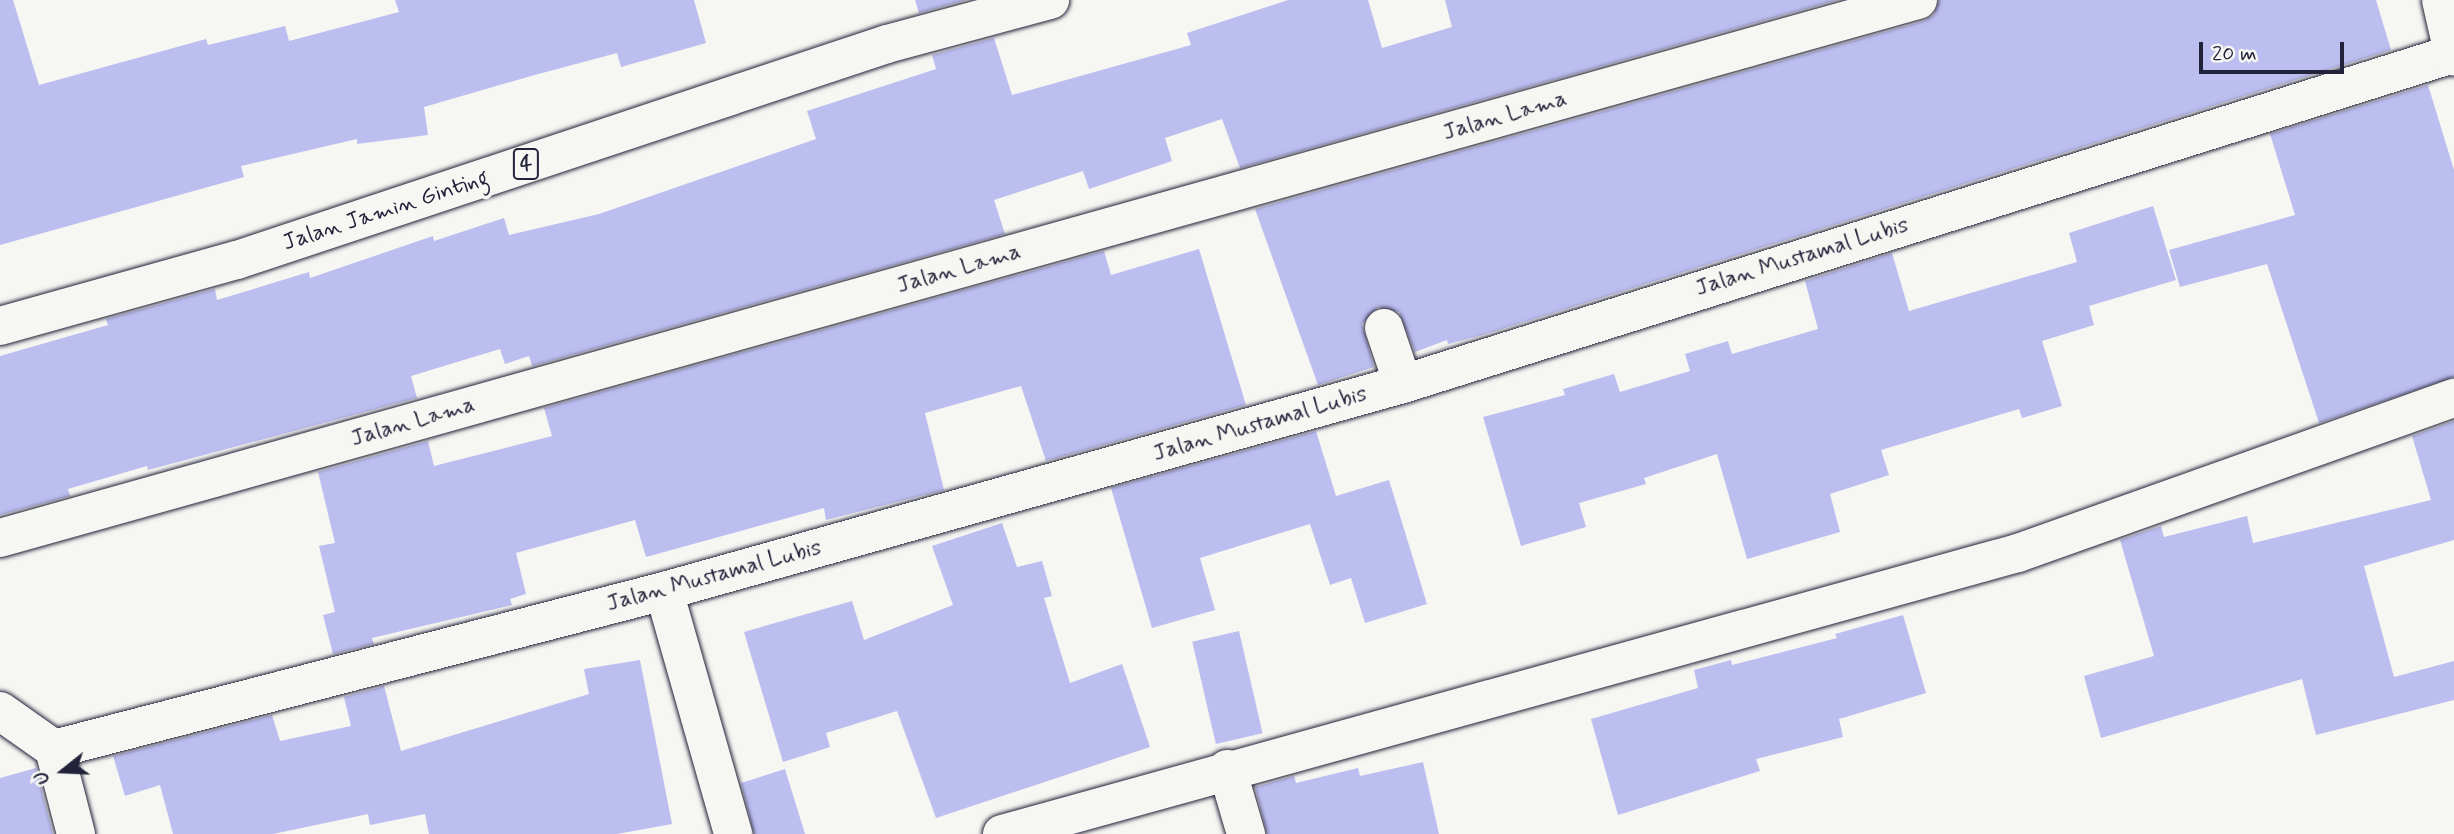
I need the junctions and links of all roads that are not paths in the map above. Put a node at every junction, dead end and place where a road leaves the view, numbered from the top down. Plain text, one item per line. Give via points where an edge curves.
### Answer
1 (1050, 0) edge
2 (1917, 0) edge
3 (2441, 0) edge
4 (2454, 55) edge
5 (0, 326) edge
6 (1384, 328) dead end
7 (1403, 384) junction
8 (2454, 398) edge
9 (0, 537) edge
10 (664, 591) junction
11 (0, 711) edge
12 (54, 749) junction
13 (1227, 769) junction
14 (76, 834) edge
15 (733, 834) edge
16 (1002, 834) edge
17 (1246, 834) edge

1 - 5 main road, Jalan Jamin Ginting / 4 via 887,44 237,260
2 - 9 main road, Jalan Lama
3 - 4 main road
4 - 7 main road, Jalan Mustamal Lubis
6 - 7 main road
7 - 10 main road, Jalan Mustamal Lubis
8 - 13 main road via 2018,553
10 - 12 main road, Jalan Mustamal Lubis
10 - 15 main road
11 - 12 main road
12 - 14 main road
13 - 16 main road
13 - 17 main road

